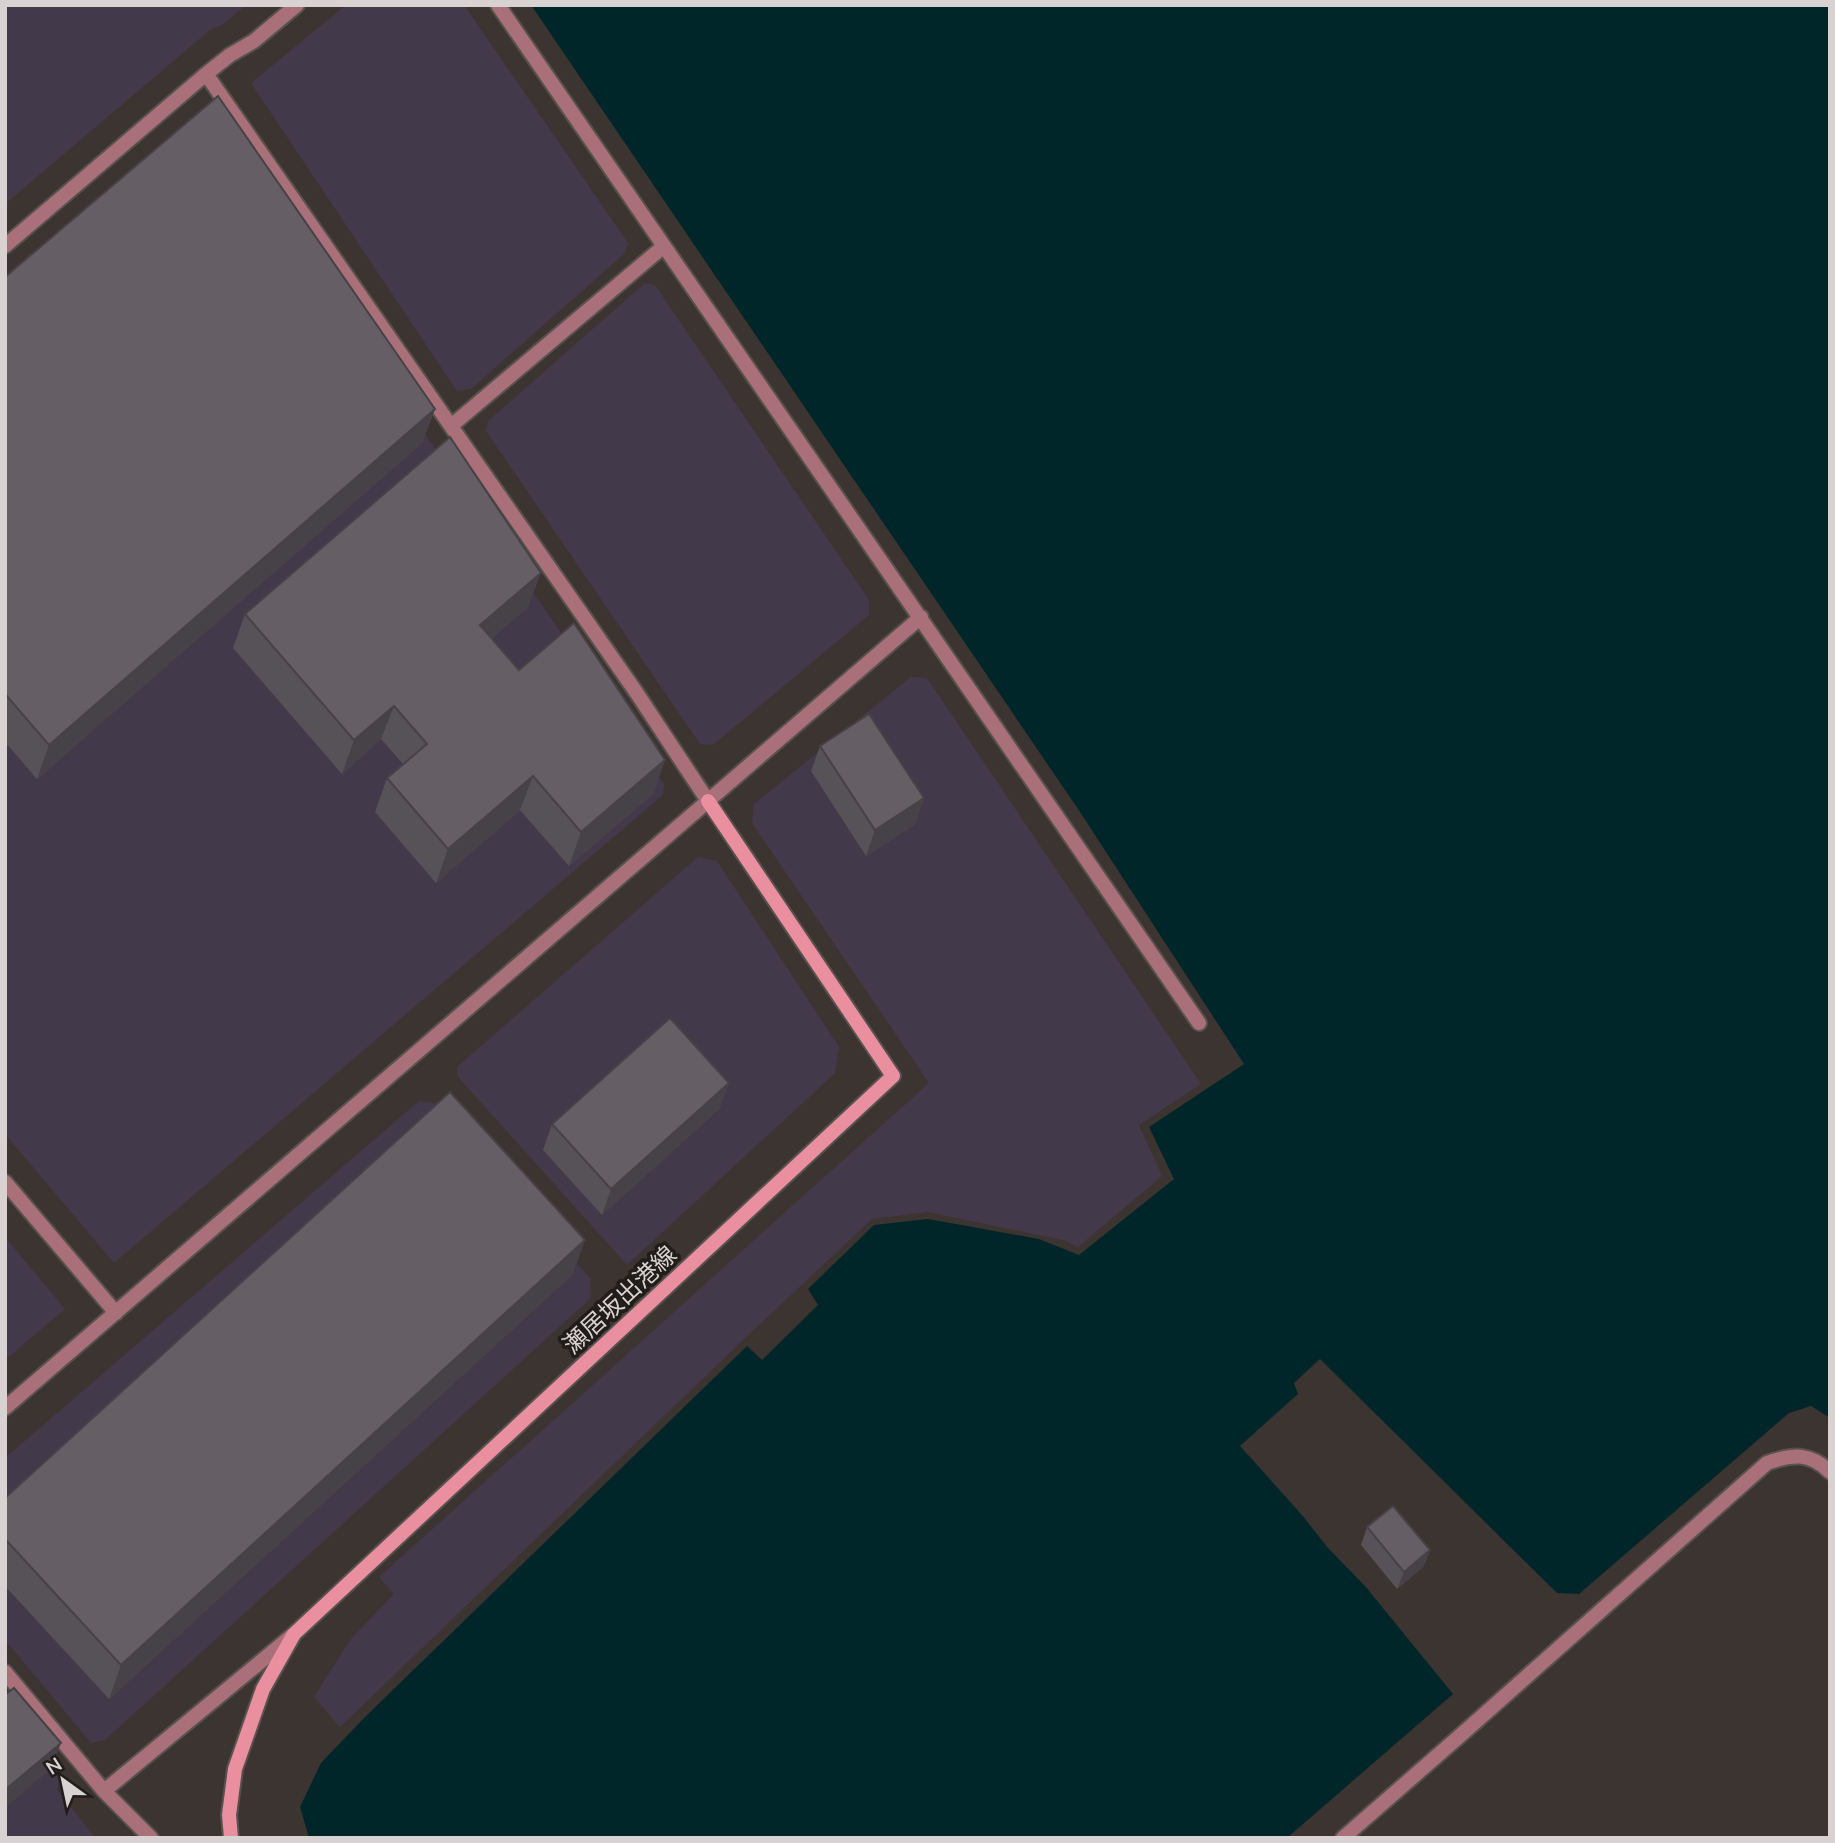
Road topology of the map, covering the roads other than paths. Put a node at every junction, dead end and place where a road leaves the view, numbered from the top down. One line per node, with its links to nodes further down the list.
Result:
1 (297, 5): 3 (street)
2 (498, 5): 5 (street)
3 (206, 74): 4 (street); 6 (street)
4 (5, 246)
5 (664, 246): 6 (street); 7 (street)
6 (451, 426): 8 (street)
7 (921, 617): 8 (street); 9 (street)
8 (708, 801): 11 (street); 14 (main road, 瀬居坂出港線)
9 (1199, 1023)
10 (5, 1182): 11 (street)
11 (116, 1313): 12 (street)
12 (5, 1408)
13 (1830, 1472): 19 (street)
14 (294, 1634): 16 (street); 18 (main road, 瀬居坂出港線)
15 (5, 1672): 16 (street)
16 (104, 1791): 17 (street)
17 (151, 1838)
18 (232, 1838)
19 (1343, 1838)

